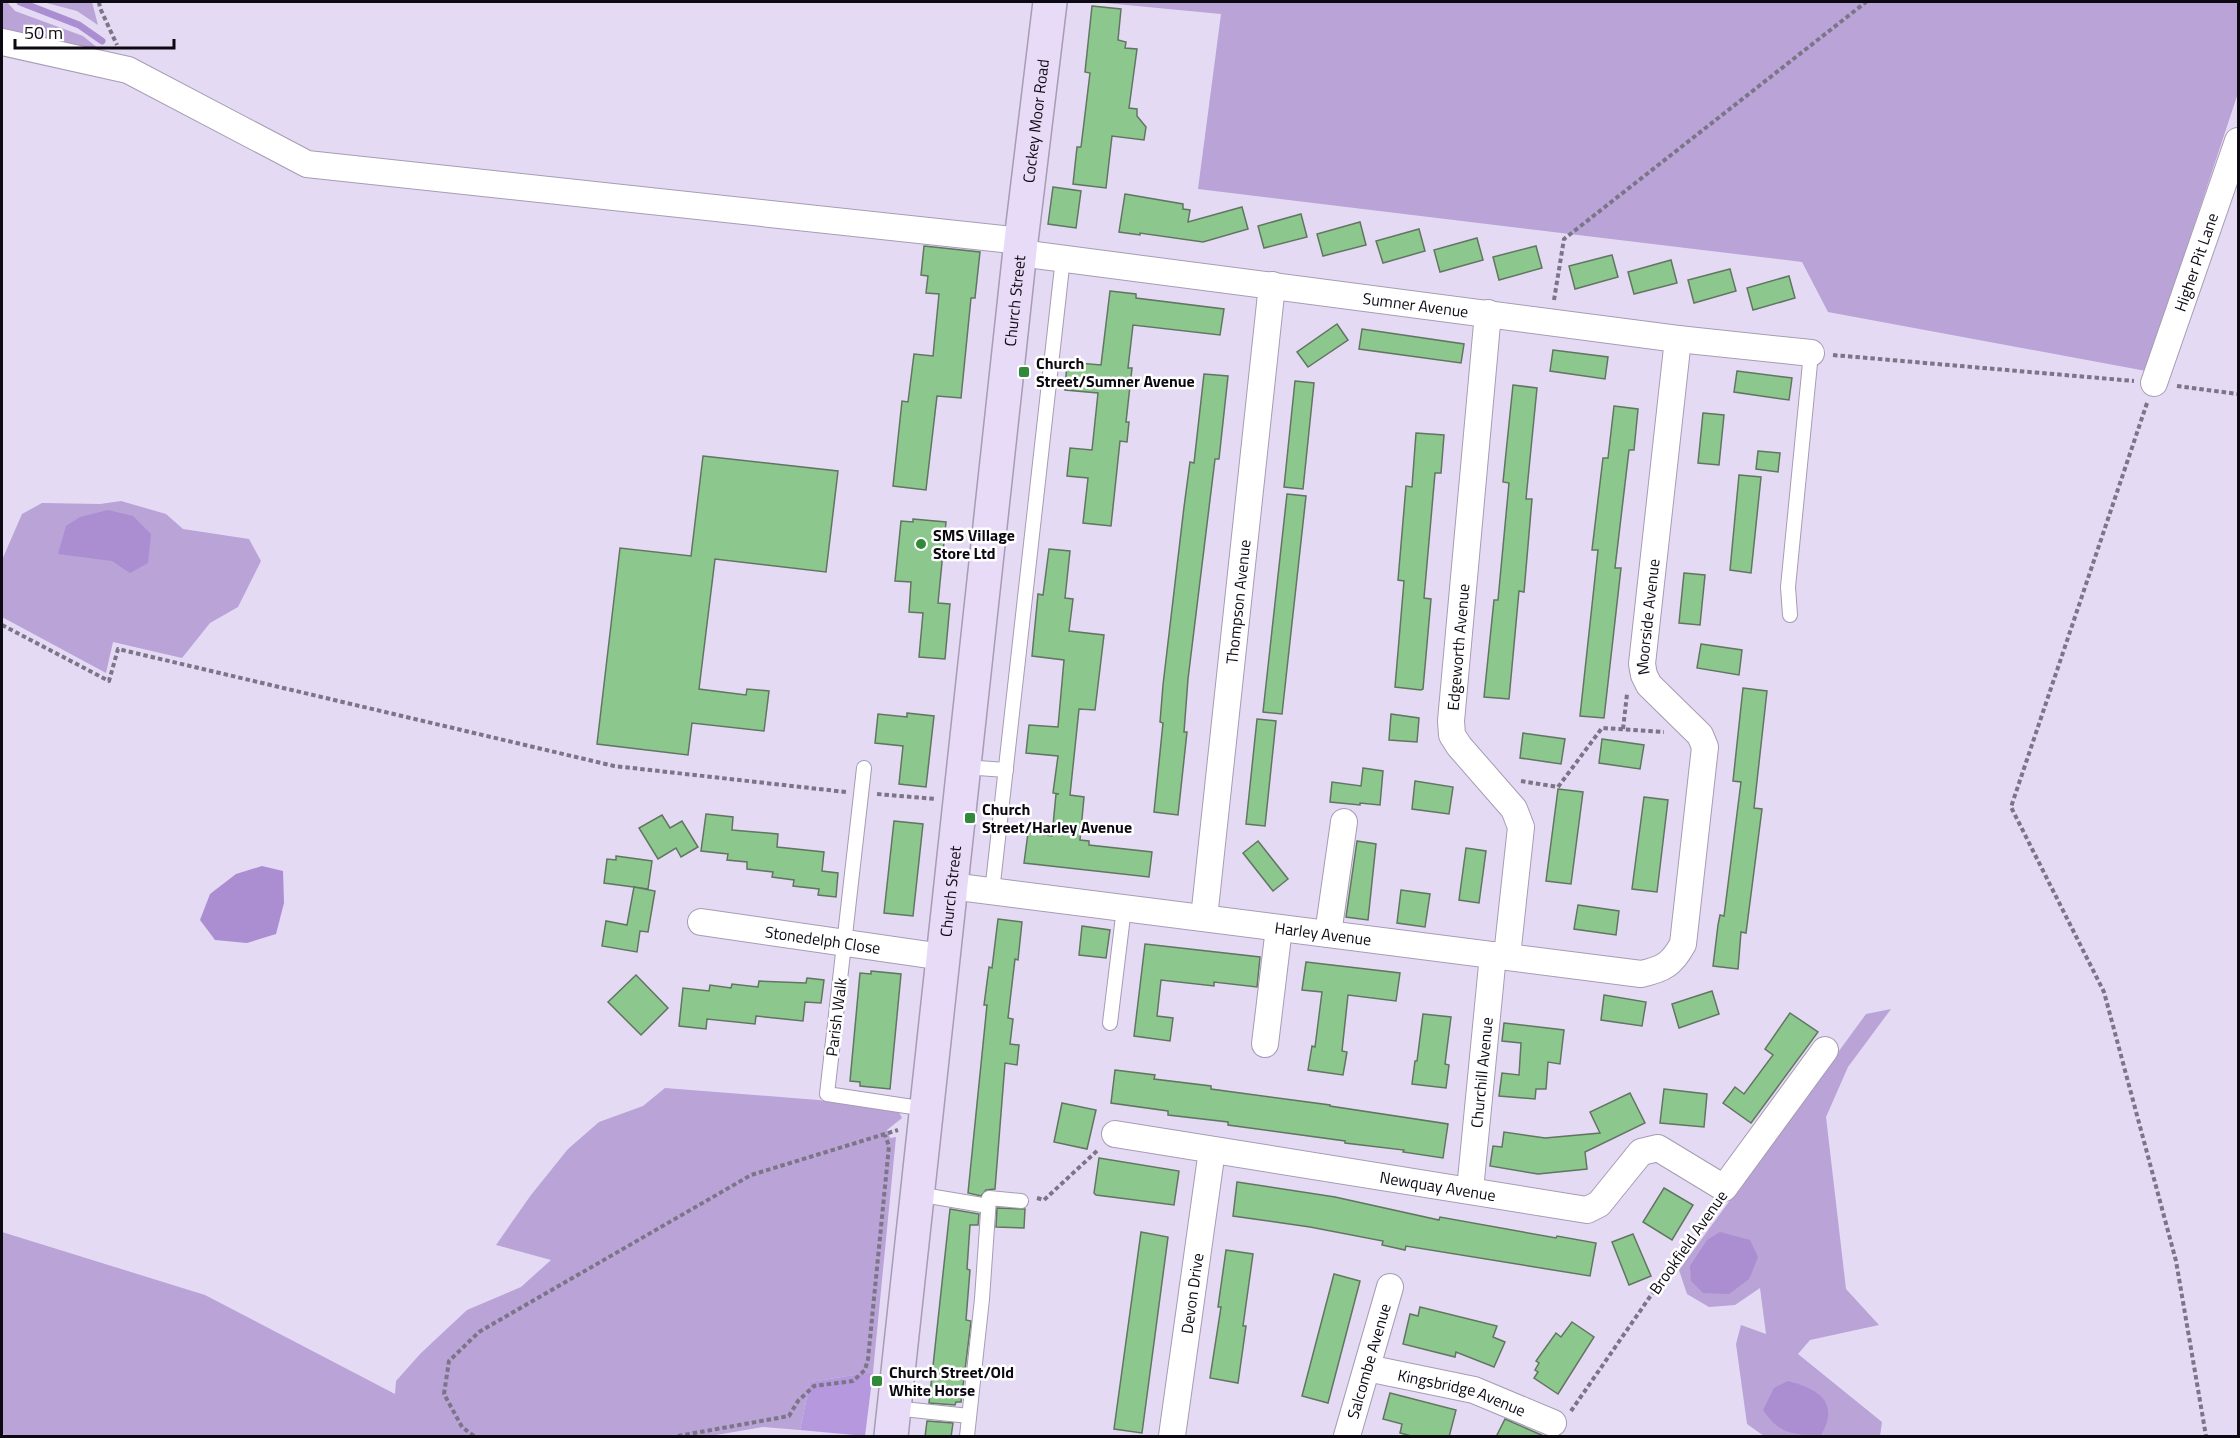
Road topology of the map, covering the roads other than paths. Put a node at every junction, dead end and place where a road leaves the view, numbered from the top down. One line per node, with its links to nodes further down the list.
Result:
1 (1050, 2): 4 (main road, Cockey Moor Road)
2 (2, 42): 4 (street, Sumner Avenue)
3 (2238, 141): 10 (street, Higher Pit Lane)
4 (1020, 247): 5 (street, Sumner Avenue); 12 (main road, Church Street)
5 (1063, 258): 6 (street, Sumner Avenue); 14 (lane)
6 (1272, 285): 7 (street, Sumner Avenue); 19 (street, Thompson Avenue)
7 (1488, 313): 8 (street, Sumner Avenue); 25 (street, Edgeworth Avenue)
8 (1678, 339): 9 (street, Sumner Avenue); 24 (street, Moorside Avenue)
9 (1811, 353): 11 (lane)
10 (2154, 383)
11 (1790, 615)
12 (964, 766): 14 (lane); 16 (main road, Church Street)
13 (864, 768): 23 (lane, Parish Walk)
14 (1006, 770): 17 (lane)
15 (1344, 822): 22 (street)
16 (951, 886): 17 (street, Harley Avenue); 26 (main road, Church Street)
17 (992, 892): 18 (street, Harley Avenue)
18 (1124, 908): 19 (street, Harley Avenue); 27 (lane)
19 (1204, 918): 21 (street, Harley Avenue)
20 (697, 921): 23 (street, Stonedelph Close)
21 (1279, 928): 22 (street, Harley Avenue); 28 (street)
22 (1328, 934): 25 (street, Harley Avenue)
23 (844, 943): 26 (street, Stonedelph Close); 30 (lane, Parish Walk)
24 (1683, 944): 25 (street, Harley Avenue)
25 (1500, 956): 34 (street, Churchill Avenue)
26 (943, 957): 30 (main road, Church Street)
27 (1110, 1023)
28 (1265, 1044)
29 (1825, 1050): 33 (street, Brookfield Avenue)
30 (926, 1109): 35 (main road, Church Street)
31 (1115, 1134): 32 (street, Newquay Avenue)
32 (1212, 1150): 34 (street, Newquay Avenue); 44 (street, Devon Drive)
33 (1725, 1188): 34 (street, Newquay Avenue)
34 (1470, 1190)
35 (917, 1194): 37 (lane); 42 (main road, Church Street)
36 (1021, 1201): 37 (lane)
37 (988, 1206): 40 (lane)
38 (1390, 1287): 39 (street, Salcombe Avenue)
39 (1367, 1368): 41 (street, Kingsbridge Avenue); 45 (street, Salcombe Avenue)
40 (969, 1416): 42 (lane); 43 (lane)
41 (1560, 1420)
42 (893, 1422)
43 (967, 1437)
44 (1172, 1437)
45 (1347, 1437)

